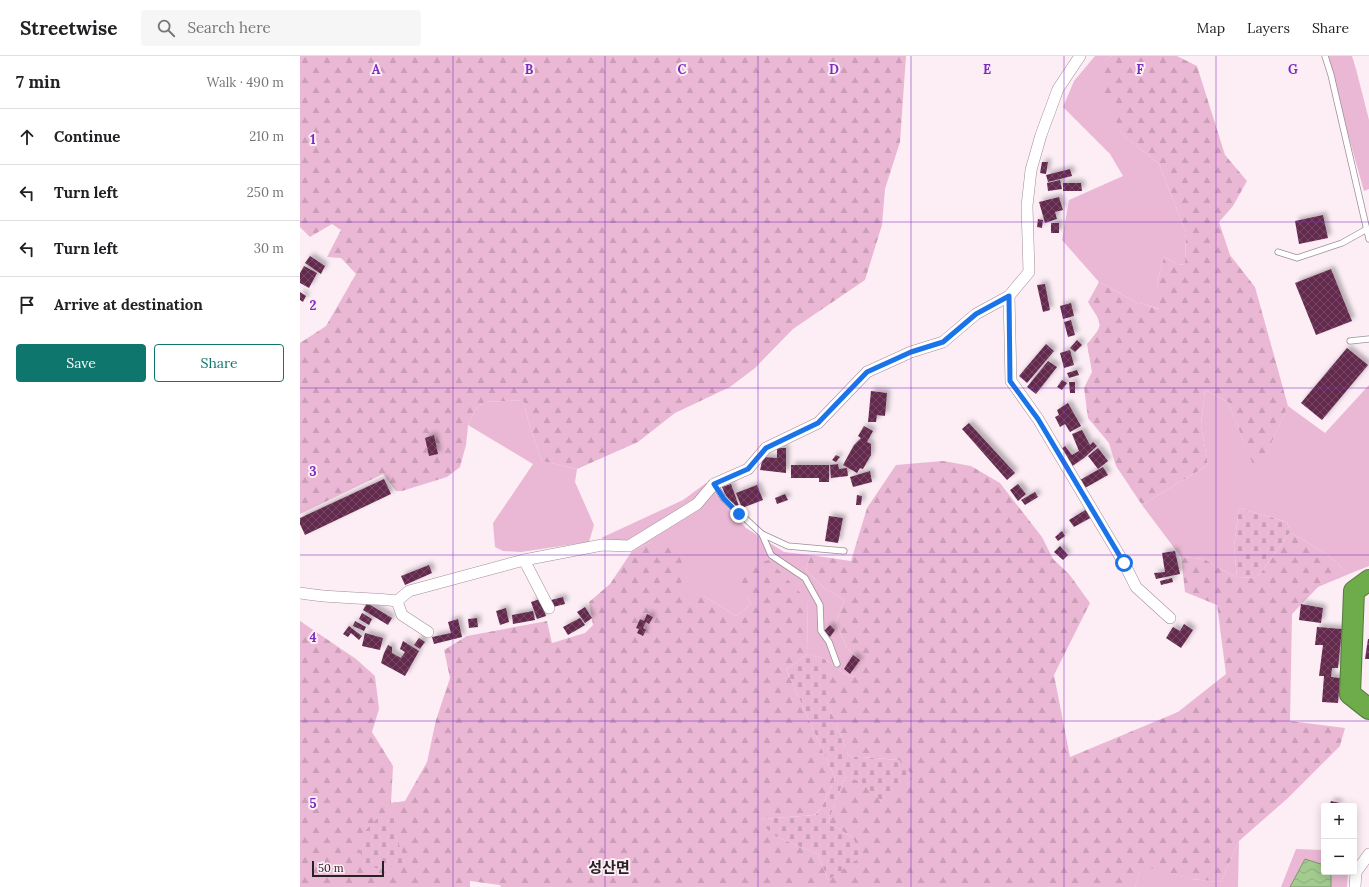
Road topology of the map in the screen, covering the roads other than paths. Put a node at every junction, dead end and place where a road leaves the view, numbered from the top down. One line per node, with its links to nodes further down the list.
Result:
1 (1080, 56): 6 (street)
2 (1325, 56): 3 (lane)
3 (1367, 229): 4 (lane); 5 (lane)
4 (1369, 239)
5 (1278, 252)
6 (1009, 296): 9 (street); 17 (street)
7 (1369, 339): 8 (lane)
8 (1350, 341)
9 (714, 484): 10 (lane); 12 (street)
10 (762, 534): 11 (lane); 19 (lane)
11 (844, 551)
12 (524, 560): 15 (street); 16 (street)
13 (1369, 580): 20 (highway)
14 (300, 593): 15 (street)
15 (397, 601): 18 (street)
16 (550, 608)
17 (1170, 618)
18 (428, 632)
19 (837, 664)
20 (1369, 709)
21 (1369, 854): 22 (street)
22 (1355, 887)

